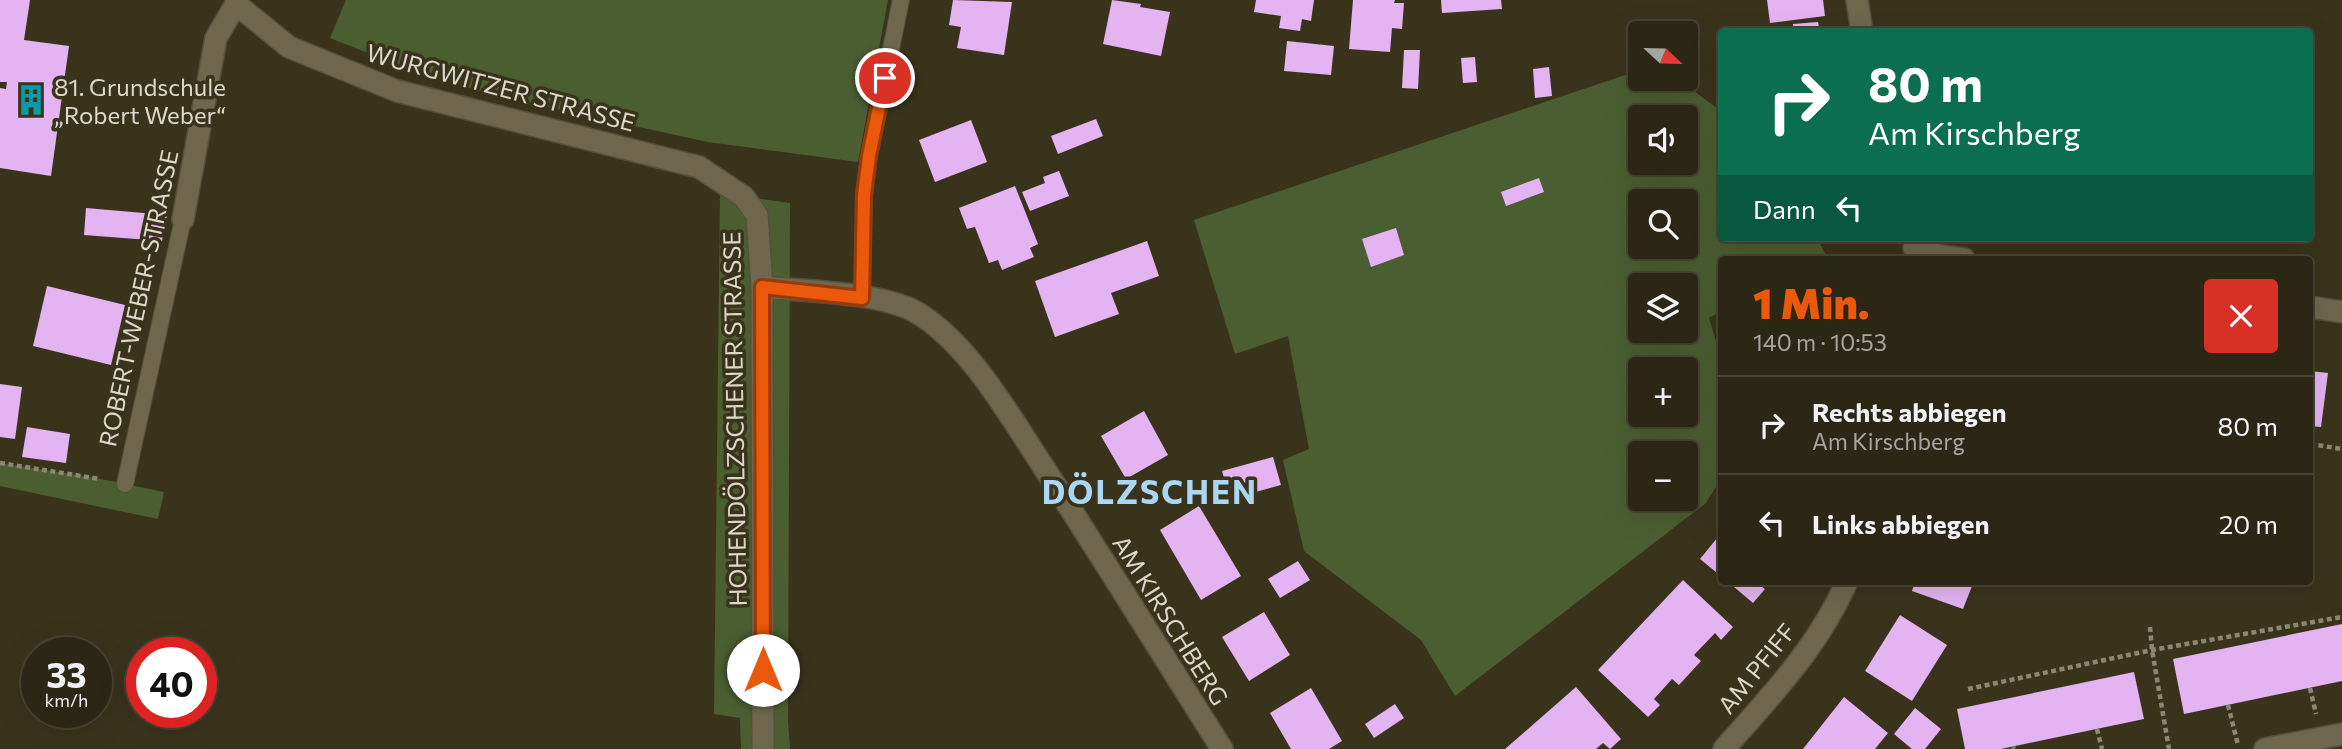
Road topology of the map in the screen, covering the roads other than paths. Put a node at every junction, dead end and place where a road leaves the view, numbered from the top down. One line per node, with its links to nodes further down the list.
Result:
1 (901, 0): 10 (lane)
2 (1857, 0): 4 (street)
3 (236, 2): 5 (street, WURGWITZER STRASSE); 6 (street, ROBERT-WEBER-STRASSE)
4 (1861, 28)
5 (757, 215): 9 (street, HOHENDÖLZSCHENER STRASSE)
6 (183, 219): 13 (lane, ROBERT-WEBER-STRASSE)
7 (1911, 248): 8 (street)
8 (1942, 256)
9 (762, 287): 10 (street, AM KIRSCHBERG); 16 (street, HOHENDÖLZSCHENER STRASSE)
10 (862, 298): 17 (street, AM KIRSCHBERG)
11 (2313, 307): 12 (street)
12 (2342, 312)
13 (125, 484)
14 (1845, 585): 18 (street, AM PFIFF)
15 (2342, 734): 19 (street)
16 (763, 749)
17 (1222, 749)
18 (1724, 749)
19 (2264, 749)

